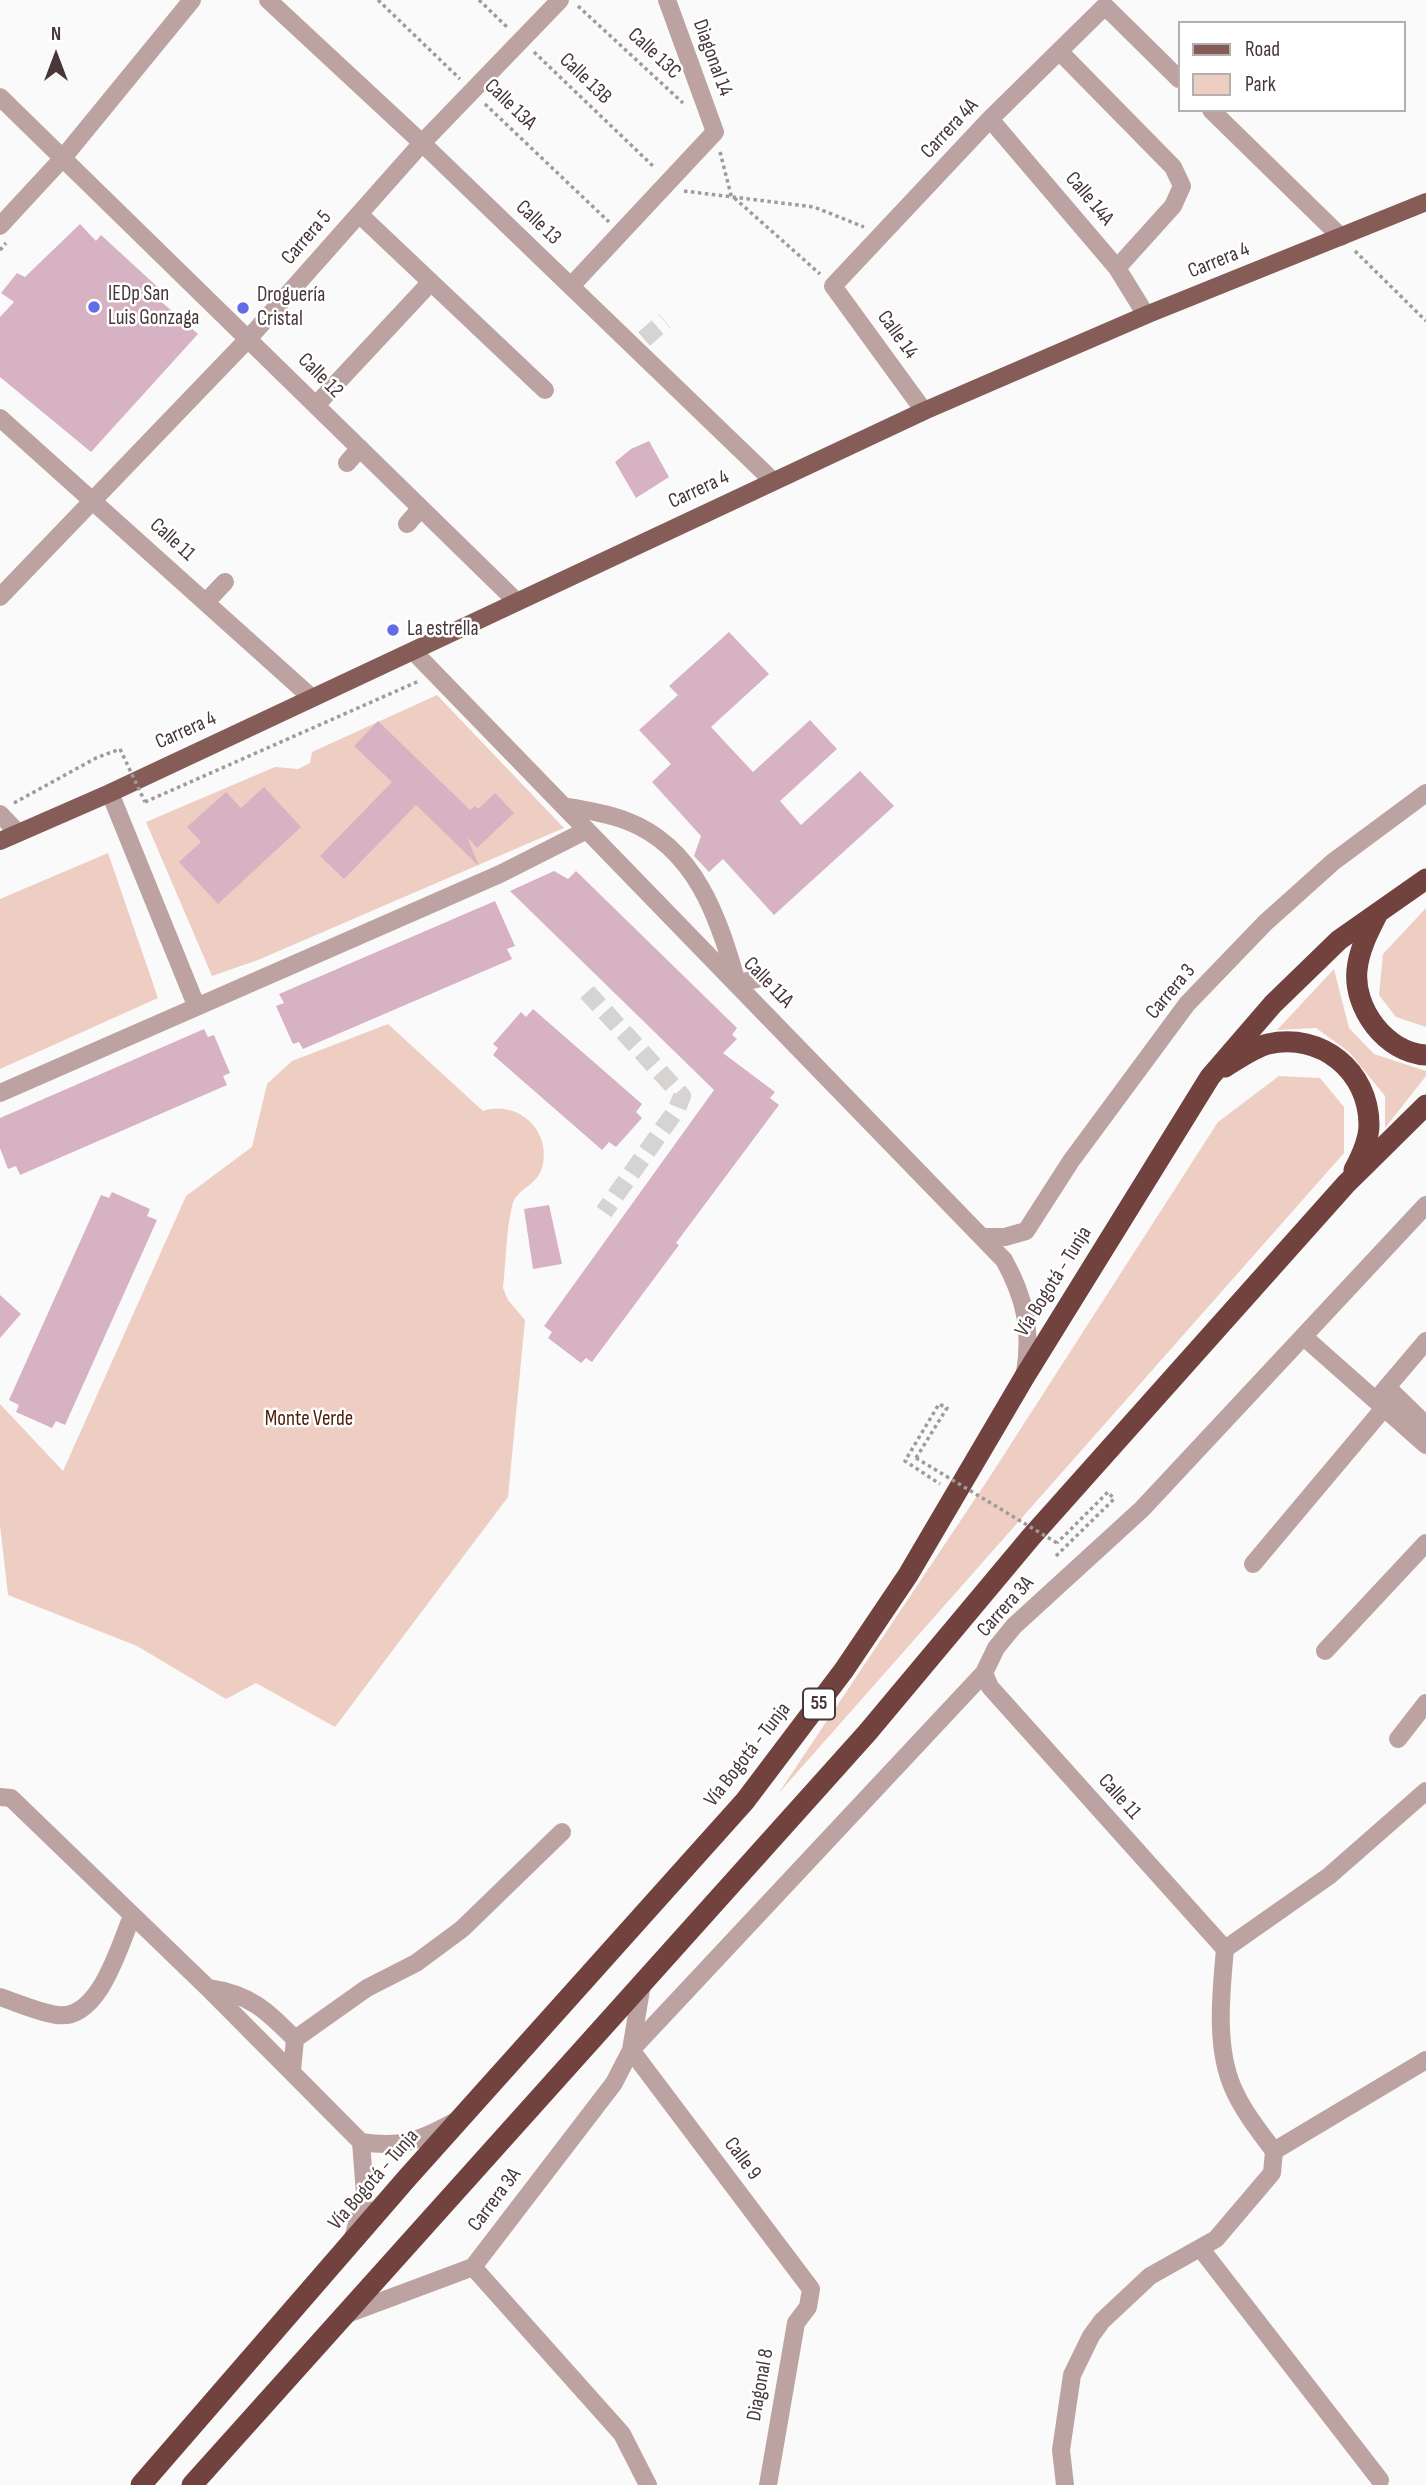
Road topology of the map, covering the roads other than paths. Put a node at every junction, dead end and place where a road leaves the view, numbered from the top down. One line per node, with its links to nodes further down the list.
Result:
1 (192, 0): 11 (street)
2 (268, 0): 10 (street, Calle 13)
3 (560, 0): 10 (street, Carrera 5)
4 (667, 0): 18 (street, Diagonal 14)
5 (1059, 51): 6 (street, Carrera 4A); 9 (street, Carrera 4A); 16 (street)
6 (1178, 78)
7 (0, 97): 11 (street, Calle 12)
8 (1213, 112): 15 (street)
9 (990, 119): 16 (street, Calle 14A); 19 (street, Carrera 4A)
10 (422, 143): 13 (street, Carrera 5); 18 (street, Calle 13)
11 (62, 159): 14 (street); 21 (street, Calle 12)
12 (1426, 202): 15 (main road, Carrera 4)
13 (359, 214): 17 (street); 21 (street, Carrera 5)
14 (0, 226)
15 (1341, 237): 20 (main road, Carrera 4)
16 (1117, 268): 20 (street, Calle 14A)
17 (431, 282): 22 (street); 23 (street)
18 (571, 286): 28 (street, Calle 13)
19 (833, 286): 24 (street, Calle 14)
20 (1146, 315): 24 (main road, Carrera 4)
21 (249, 338): 23 (street, Calle 12); 29 (street, Carrera 5)
22 (545, 390)
23 (317, 404): 26 (street, Calle 12)
24 (924, 411): 28 (main road, Carrera 4)
25 (0, 418): 29 (street, Calle 11)
26 (360, 448): 27 (street); 30 (street, Calle 12)
27 (347, 463)
28 (773, 481): 34 (main road, Carrera 4)
29 (93, 499): 33 (street, Carrera 5); 35 (street, Calle 11)
30 (421, 508): 31 (street); 34 (street, Calle 12)
31 (407, 524)
32 (225, 582): 35 (street)
33 (0, 597)
34 (516, 601): 36 (main road, Carrera 4)
35 (206, 602): 37 (street, Calle 11)
36 (413, 650): 37 (main road, Carrera 4); 40 (street, Calle 11A)
37 (312, 698): 38 (main road, Carrera 4)
38 (110, 793): 43 (main road, Carrera 4); 49 (street)
39 (1426, 793): 56 (street, Carrera 3)
40 (564, 806): 42 (street, Calle 11A); 48 (street)
41 (6, 809): 43 (street)
42 (587, 830): 48 (street, Calle 11A); 49 (street)
43 (18, 833): 44 (main road, Carrera 4)
44 (0, 841)
45 (1426, 878): 46 (highway, Vía Bogotá - Tunja / 55)
46 (1379, 911): 50 (highway); 51 (highway, Vía Bogotá - Tunja / 55)
47 (762, 978): 48 (street)
48 (737, 983): 56 (street, Calle 11A)
49 (196, 1005): 52 (street)
50 (1426, 1055)
51 (1210, 1077): 54 (highway); 59 (highway, Vía Bogotá - Tunja / 55)
52 (0, 1093)
53 (1426, 1105): 54 (highway)
54 (1346, 1184): 74 (highway)
55 (1426, 1205): 57 (street, Carrera 3A)
56 (983, 1237): 59 (street, Calle 11A)
57 (1304, 1337): 60 (street); 66 (street, Carrera 3A)
58 (1426, 1341): 60 (street)
59 (1025, 1376): 81 (highway, Vía Bogotá - Tunja / 55)
60 (1382, 1398): 61 (street); 62 (street); 64 (street)
61 (1426, 1425)
62 (1426, 1445)
63 (1426, 1543): 65 (street)
64 (1253, 1564)
65 (1325, 1651)
66 (984, 1673): 73 (street, Calle 11); 78 (street, Carrera 3A)
67 (1426, 1703): 68 (street)
68 (1398, 1739)
69 (1426, 1791): 73 (street)
70 (0, 1797): 72 (street)
71 (562, 1832): 77 (street)
72 (132, 1916): 75 (street); 76 (street)
73 (1224, 1949): 83 (street)
74 (642, 1984): 78 (street, Carrera 3A); 88 (highway)
75 (208, 1988): 77 (street); 80 (street)
76 (0, 1997)
77 (295, 2039): 80 (street)
78 (631, 2050): 86 (street, Carrera 3A); 87 (street, Calle 9)
79 (1426, 2060): 83 (street)
80 (292, 2071): 82 (street)
81 (461, 2118): 82 (street); 84 (highway, Vía Bogotá - Tunja / 55)
82 (362, 2142): 84 (street)
83 (1274, 2151): 85 (street)
84 (352, 2242): 90 (highway, Vía Bogotá - Tunja / 55)
85 (1201, 2249): 89 (street); 94 (street)
86 (473, 2267): 88 (street); 92 (street)
87 (812, 2298): 93 (street, Diagonal 8)
88 (347, 2314): 91 (highway)
89 (1380, 2480)
90 (141, 2485)
91 (192, 2485)
92 (648, 2485)
93 (768, 2485)
94 (1065, 2485)

